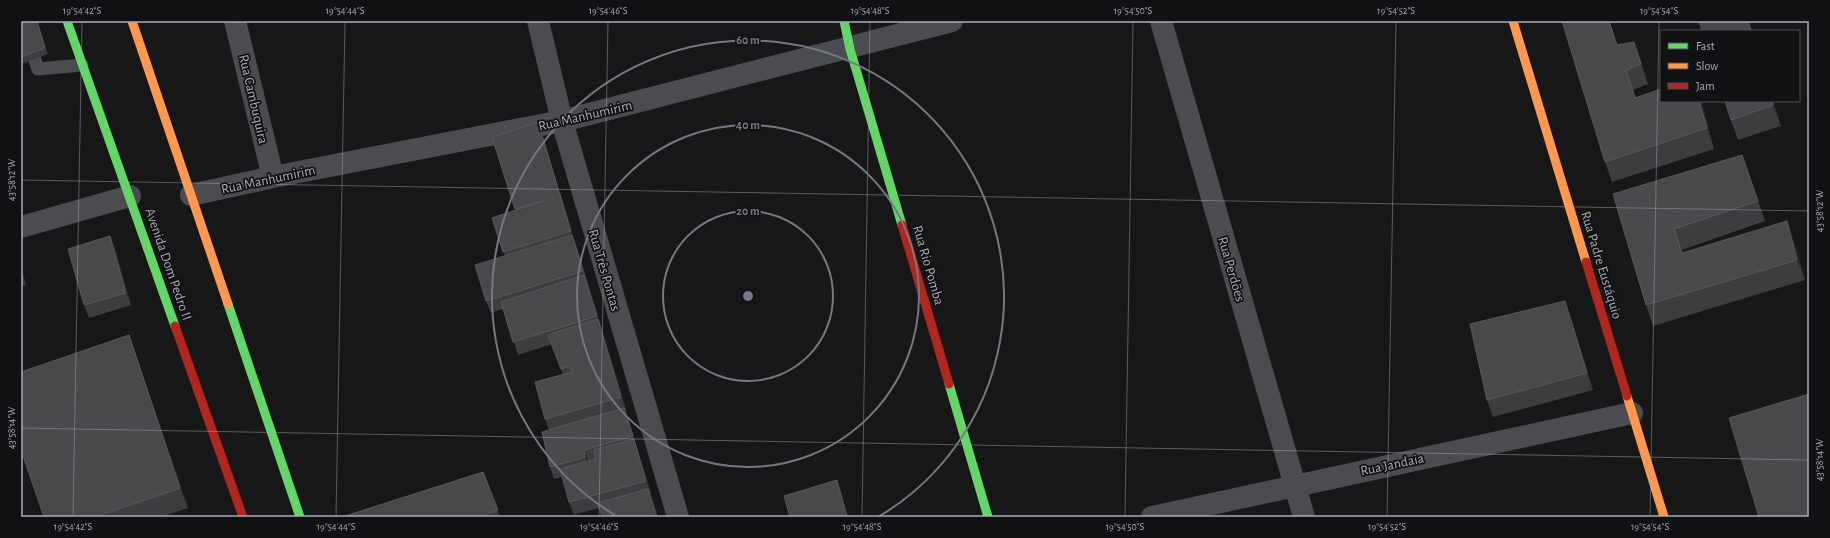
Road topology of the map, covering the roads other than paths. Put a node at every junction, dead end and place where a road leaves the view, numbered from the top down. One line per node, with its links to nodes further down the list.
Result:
1 (22, 21): 11 (lane)
2 (67, 21): 11 (main road, Avenida Dom Pedro II)
3 (132, 21): 14 (main road)
4 (235, 21): 13 (street, Rua Cambuquira)
5 (538, 21): 12 (street, Rua Três Pontas)
6 (844, 21): 10 (main road, Rua Rio Pomba)
7 (952, 21): 10 (street, Rua Manhumirim)
8 (1161, 21): 18 (street, Rua Perdões)
9 (1513, 21): 17 (main road, Rua Padre Eustáquio)
10 (850, 49): 12 (street, Rua Manhumirim); 22 (main road, Rua Rio Pomba)
11 (82, 65): 15 (main road, Avenida Dom Pedro II)
12 (562, 121): 13 (street, Rua Manhumirim); 21 (street, Rua Três Pontas)
13 (272, 177): 14 (street, Rua Manhumirim)
14 (191, 195): 20 (main road)
15 (130, 196): 16 (street); 19 (main road, Avenida Dom Pedro II)
16 (21, 227)
17 (1632, 413): 18 (street, Rua Jandaia); 25 (main road, Rua Padre Eustáquio)
18 (1294, 485): 23 (street, Rua Jandaia); 24 (street, Rua Perdões)
19 (243, 517)
20 (300, 517)
21 (678, 517)
22 (988, 517)
23 (1152, 517)
24 (1304, 517)
25 (1664, 517)

